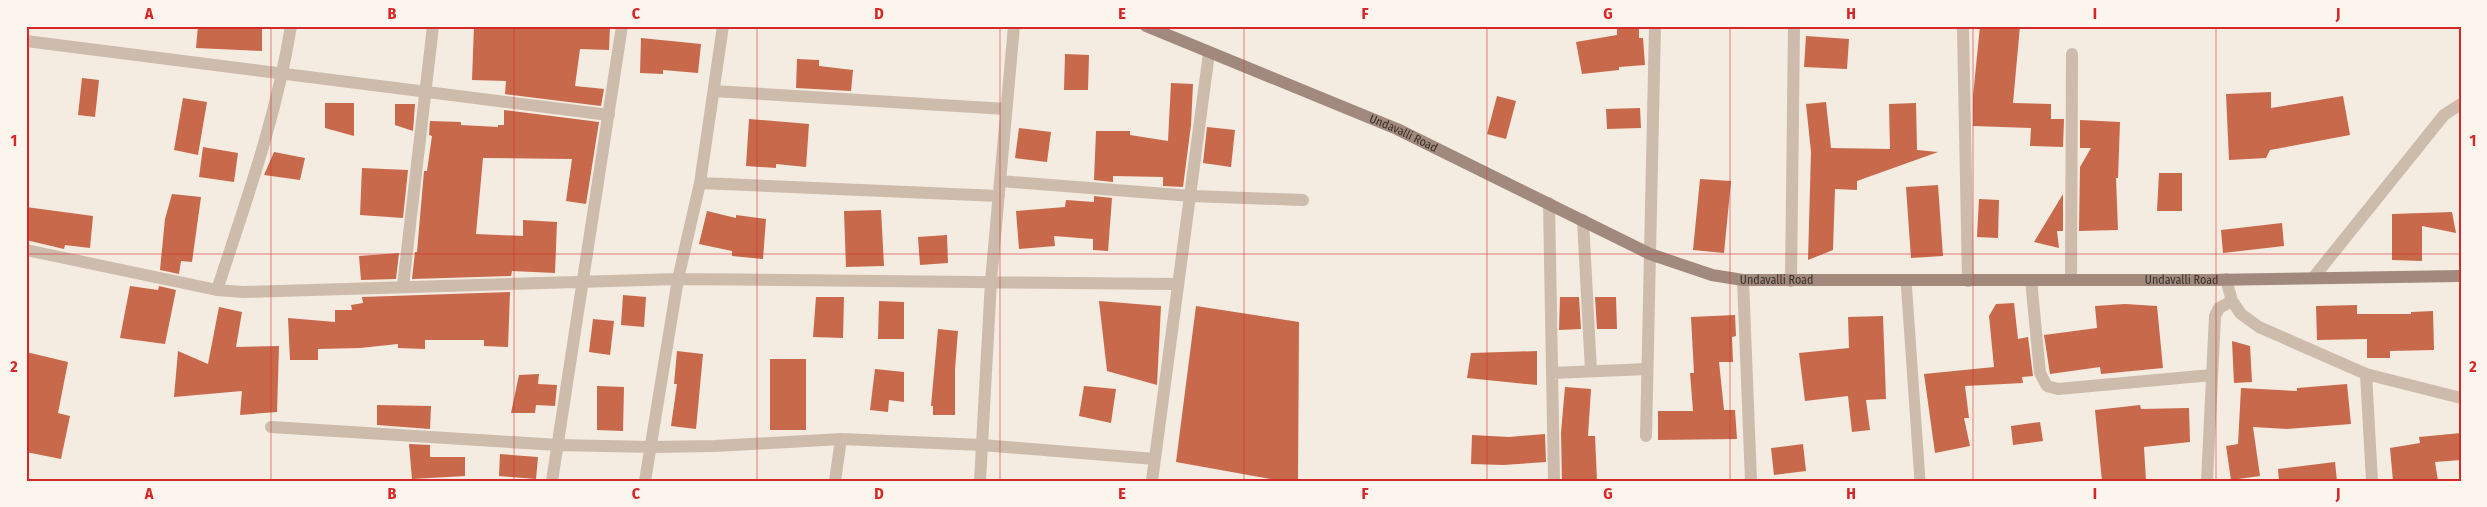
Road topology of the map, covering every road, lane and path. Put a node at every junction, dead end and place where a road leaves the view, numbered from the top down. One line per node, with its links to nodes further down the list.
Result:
1 (291, 26): 13 (street)
2 (433, 26): 15 (street)
3 (622, 26): 18 (street)
4 (723, 26): 14 (street)
5 (1014, 26): 17 (street)
6 (1146, 26): 11 (main road, Undavalli Road)
7 (1655, 26): 27 (street)
8 (1794, 26): 38 (street)
9 (1963, 29): 39 (street)
10 (26, 41): 13 (street)
11 (1209, 53): 22 (street); 24 (main road, Undavalli Road)
12 (2072, 54): 36 (street)
13 (283, 73): 15 (street); 42 (street)
14 (714, 91): 17 (street); 20 (street)
15 (425, 92): 18 (street); 41 (street)
16 (2461, 104): 29 (street)
17 (1006, 110): 19 (street)
18 (609, 115): 32 (street)
19 (1000, 181): 21 (street); 22 (street)
20 (700, 183): 21 (street); 30 (street)
21 (998, 196): 37 (street)
22 (1192, 196): 23 (street); 40 (street)
23 (1303, 200)
24 (1549, 203): 25 (main road, Undavalli Road); 46 (street)
25 (1583, 220): 27 (main road, Undavalli Road); 45 (street)
26 (26, 250): 42 (street)
27 (1650, 254): 33 (main road, Undavalli Road); 44 (street)
28 (2461, 276): 29 (main road, Undavalli Road)
29 (2313, 278): 31 (main road, Undavalli Road)
30 (678, 279): 32 (street); 37 (street); 55 (street)
31 (2226, 279): 36 (main road, Undavalli Road); 43 (street)
32 (584, 280): 41 (street); 53 (street)
33 (1743, 280): 38 (main road, Undavalli Road); 63 (street)
34 (1906, 280): 38 (main road, Undavalli Road); 39 (main road, Undavalli Road); 64 (lane)
35 (2031, 280): 36 (main road, Undavalli Road); 39 (main road, Undavalli Road); 48 (street)
36 (2071, 280)
37 (991, 281): 40 (street); 54 (street)
38 (1791, 281)
39 (1968, 281)
40 (1178, 284): 56 (street)
41 (403, 286): 42 (street)
42 (217, 290)
43 (2232, 301): 47 (street); 48 (street)
44 (1647, 369): 45 (street); 51 (street)
45 (1591, 372): 46 (street)
46 (1552, 373): 62 (street)
47 (2366, 374): 49 (street); 66 (street)
48 (2212, 375): 65 (street)
49 (2461, 398)
50 (270, 427): 53 (street)
51 (1646, 436)
52 (841, 439): 54 (street); 55 (street); 59 (street)
53 (558, 445): 55 (street); 57 (street)
54 (982, 445): 56 (street); 60 (street)
55 (652, 447): 58 (street)
56 (1155, 459): 61 (street)
57 (552, 481)
58 (644, 481)
59 (835, 481)
60 (980, 481)
61 (1152, 481)
62 (1554, 481)
63 (1751, 481)
64 (1920, 481)
65 (2207, 481)
66 (2372, 481)

